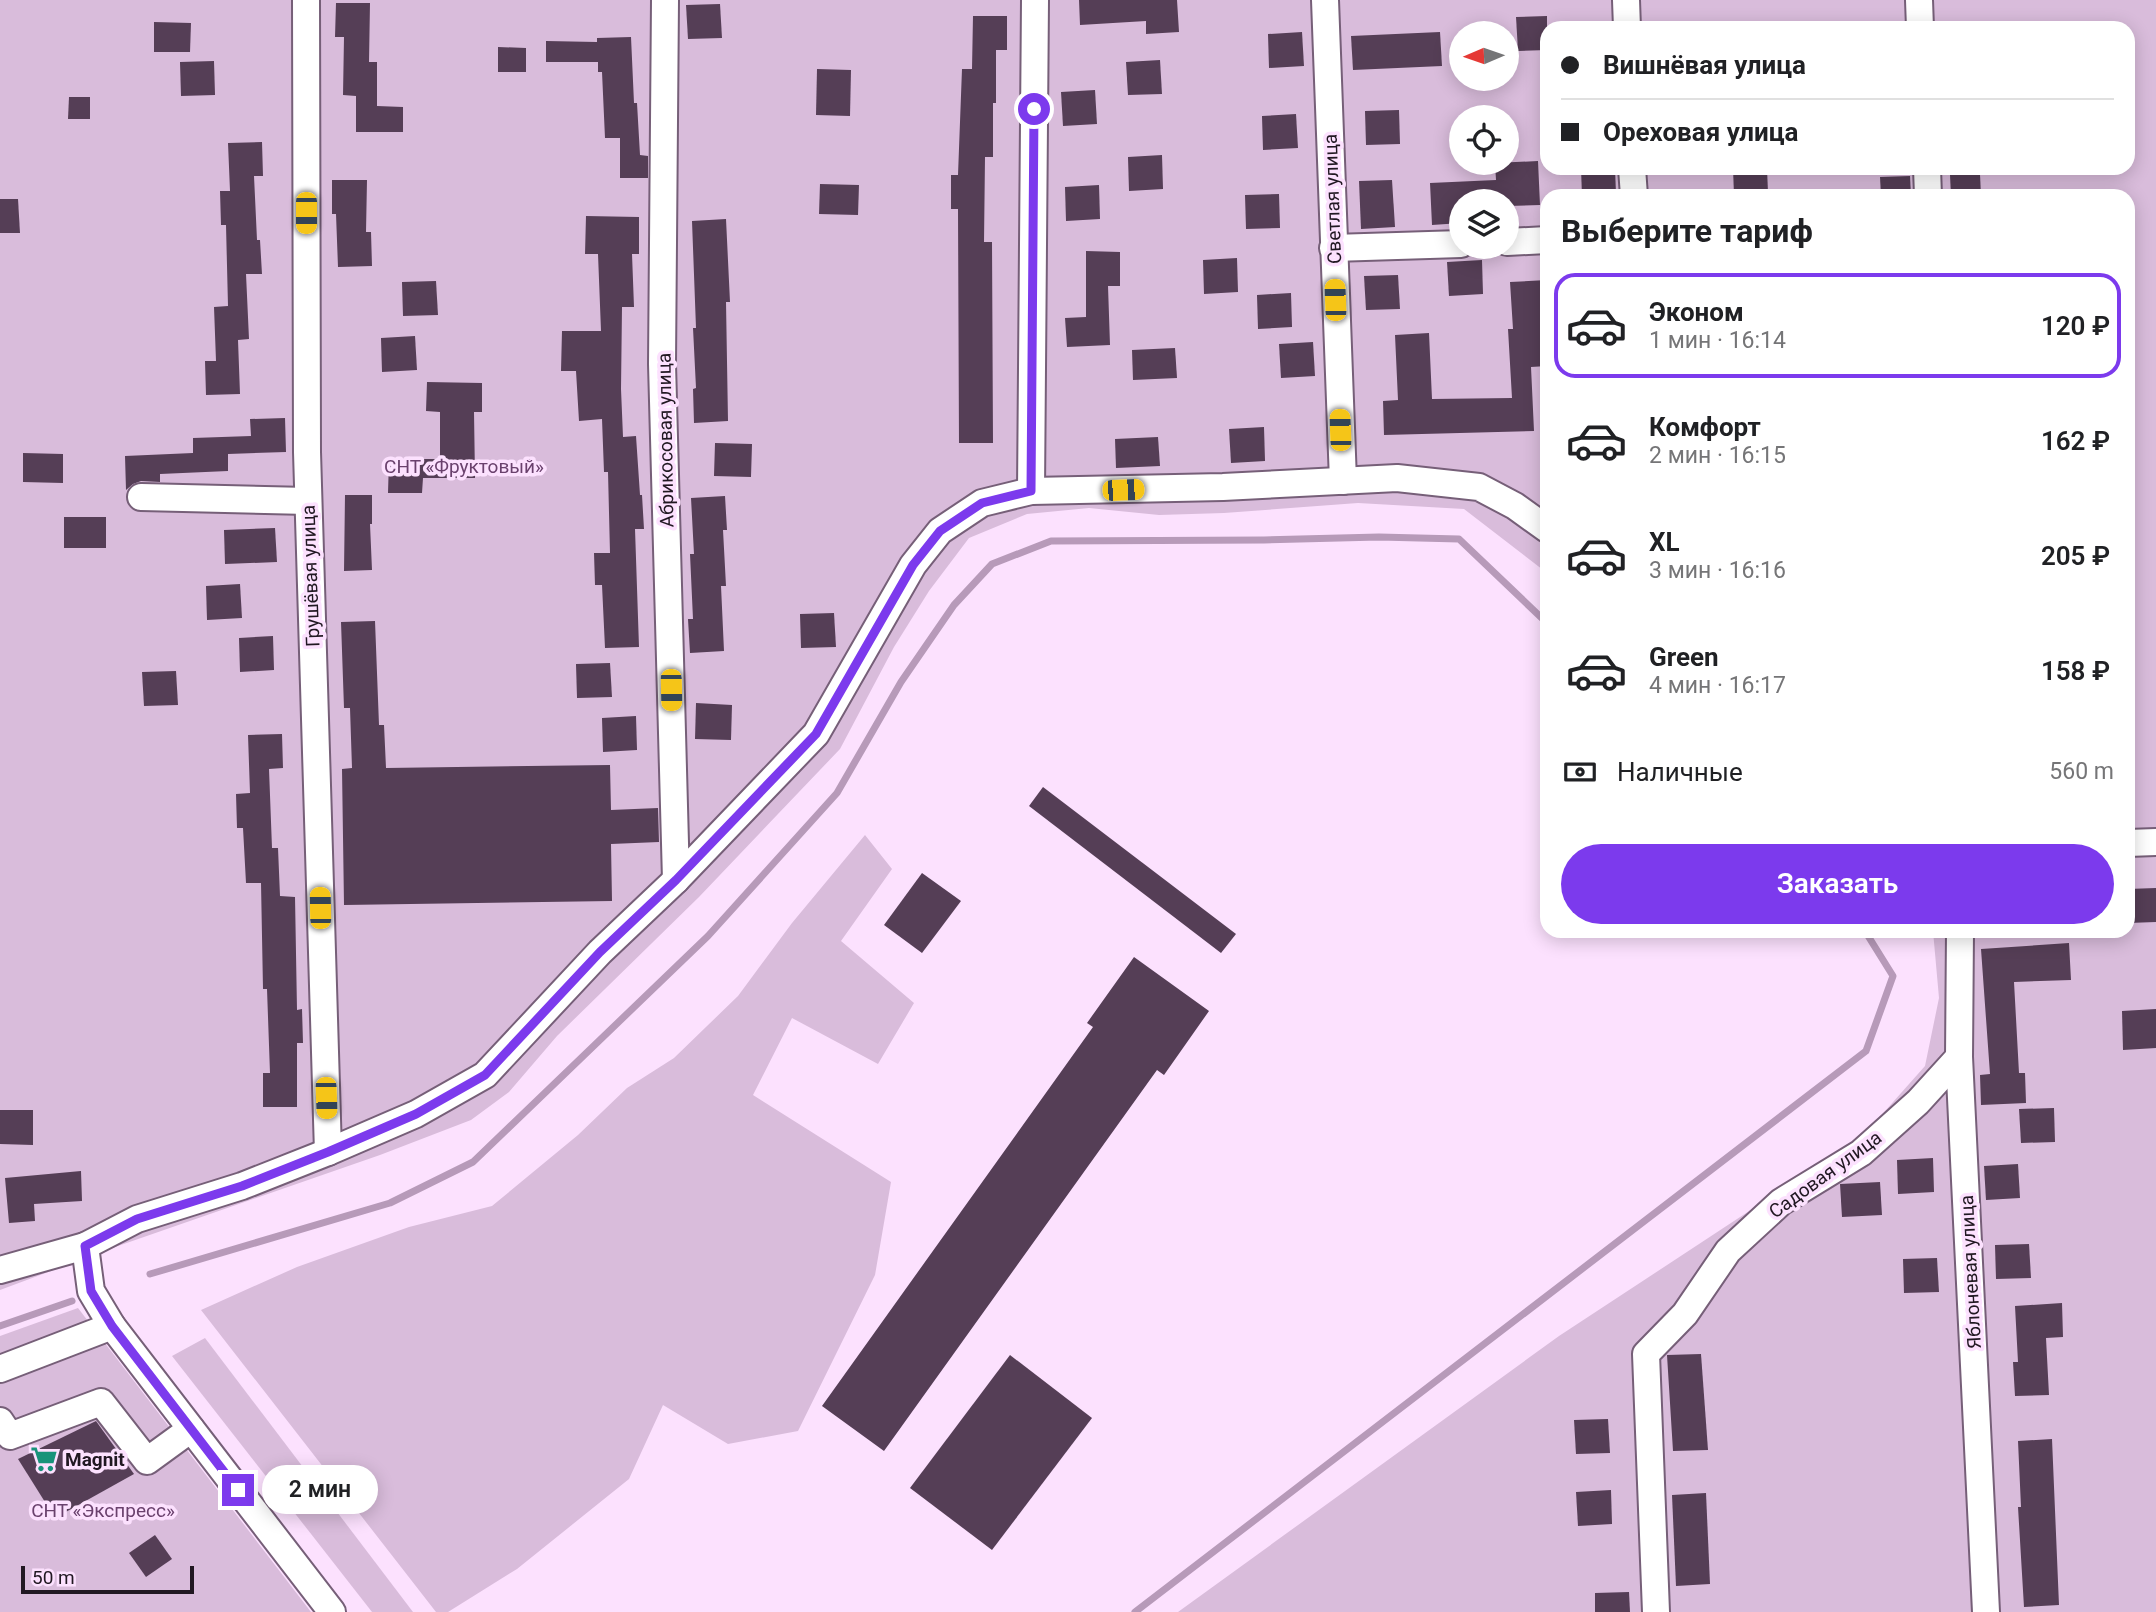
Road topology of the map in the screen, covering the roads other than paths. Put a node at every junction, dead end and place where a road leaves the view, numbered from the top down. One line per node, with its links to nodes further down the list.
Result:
1 (306, 0): 16 (street, Грушёвая улица)
2 (665, 0): 20 (street, Абрикосовая улица)
3 (1035, 0): 14 (street)
4 (1325, 0): 12 (street, Светлая улица)
5 (1626, 0): 7 (street)
6 (1919, 0): 8 (street)
7 (1627, 21)
8 (1920, 21)
9 (1540, 240): 10 (street)
10 (1519, 241)
11 (1449, 244): 12 (street)
12 (1333, 248): 13 (street, Светлая улица)
13 (1343, 481): 14 (street); 17 (street)
14 (1031, 491): 20 (street)
15 (141, 497): 16 (street)
16 (308, 501): 23 (street, Грушёвая улица)
17 (1540, 524)
18 (2156, 842): 19 (street)
19 (2135, 843)
20 (676, 880): 23 (street)
21 (1960, 938): 22 (street, Яблоневая улица)
22 (1959, 1057): 31 (street, Садовая улица); 32 (street, Яблоневая улица)
23 (328, 1152): 24 (street)
24 (85, 1246): 25 (street); 26 (street)
25 (0, 1270)
26 (112, 1326): 27 (street); 29 (street)
27 (0, 1368)
28 (0, 1421): 29 (street)
29 (191, 1429): 30 (street)
30 (332, 1612)
31 (1656, 1612)
32 (1986, 1612)

